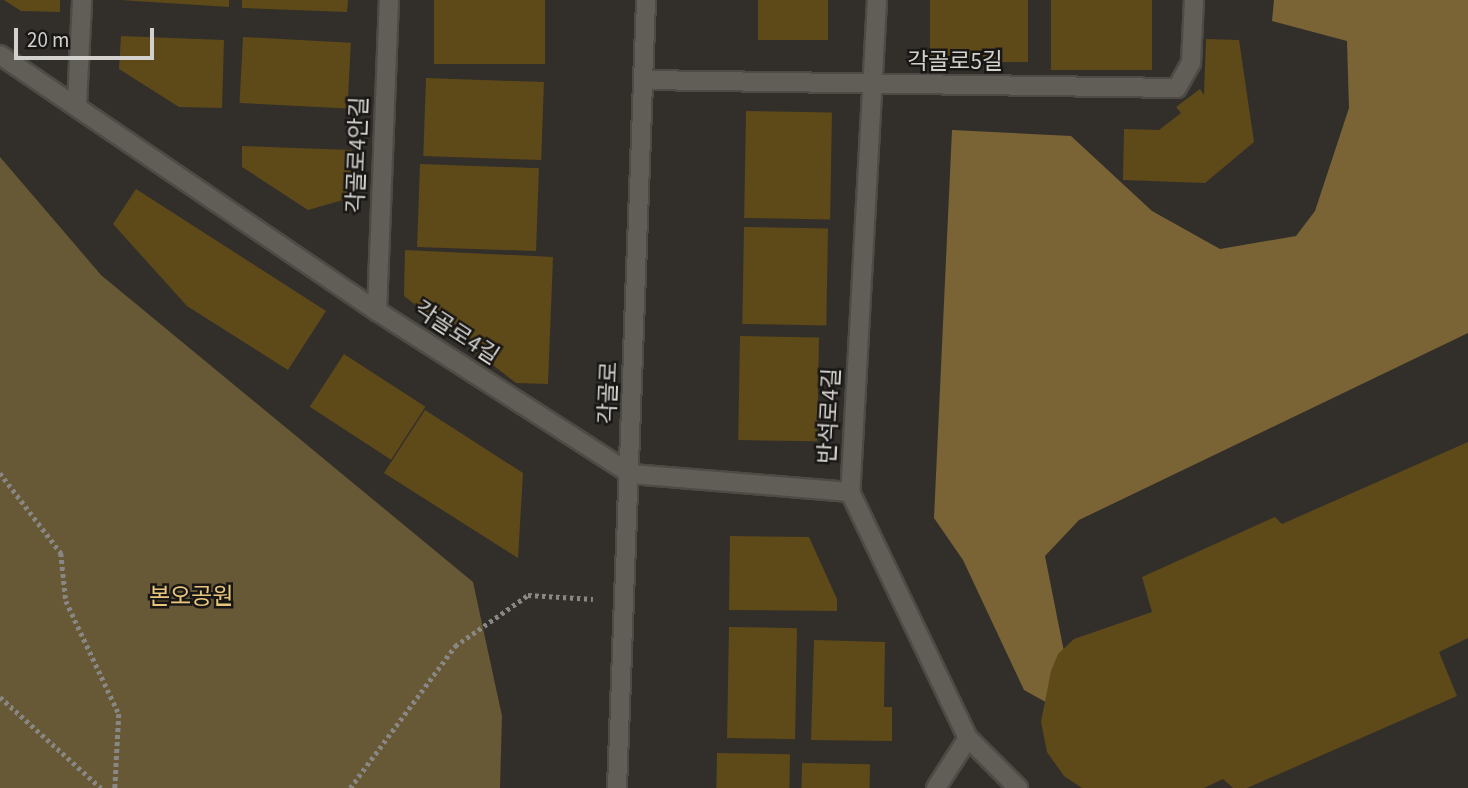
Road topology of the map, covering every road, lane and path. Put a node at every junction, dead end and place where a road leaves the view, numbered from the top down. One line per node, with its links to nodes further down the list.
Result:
1 (82, 0): 9 (street)
2 (389, 0): 10 (street, 각골로4안길)
3 (646, 0): 7 (street, 각골로)
4 (877, 0): 8 (street, 반석로4길)
5 (1194, 0): 8 (street, 각골로5길)
6 (0, 55): 9 (street, 각골로4길)
7 (643, 80): 8 (street, 각골로5길); 12 (street, 각골로)
8 (873, 86): 13 (street, 반석로4길)
9 (77, 104): 10 (street, 각골로4길)
10 (377, 311): 12 (street, 각골로4길)
11 (0, 472): 18 (path)
12 (631, 474): 13 (street, 각골로4길); 14 (street, 각골로)
13 (850, 492): 16 (street, 반석로4길)
14 (625, 601): 19 (path); 20 (street, 각골로)
15 (0, 697): 17 (path)
16 (968, 738): 21 (street); 22 (street, 반석로4길)
17 (101, 788)
18 (115, 788)
19 (350, 788)
20 (617, 788)
21 (936, 788)
22 (1018, 788)

